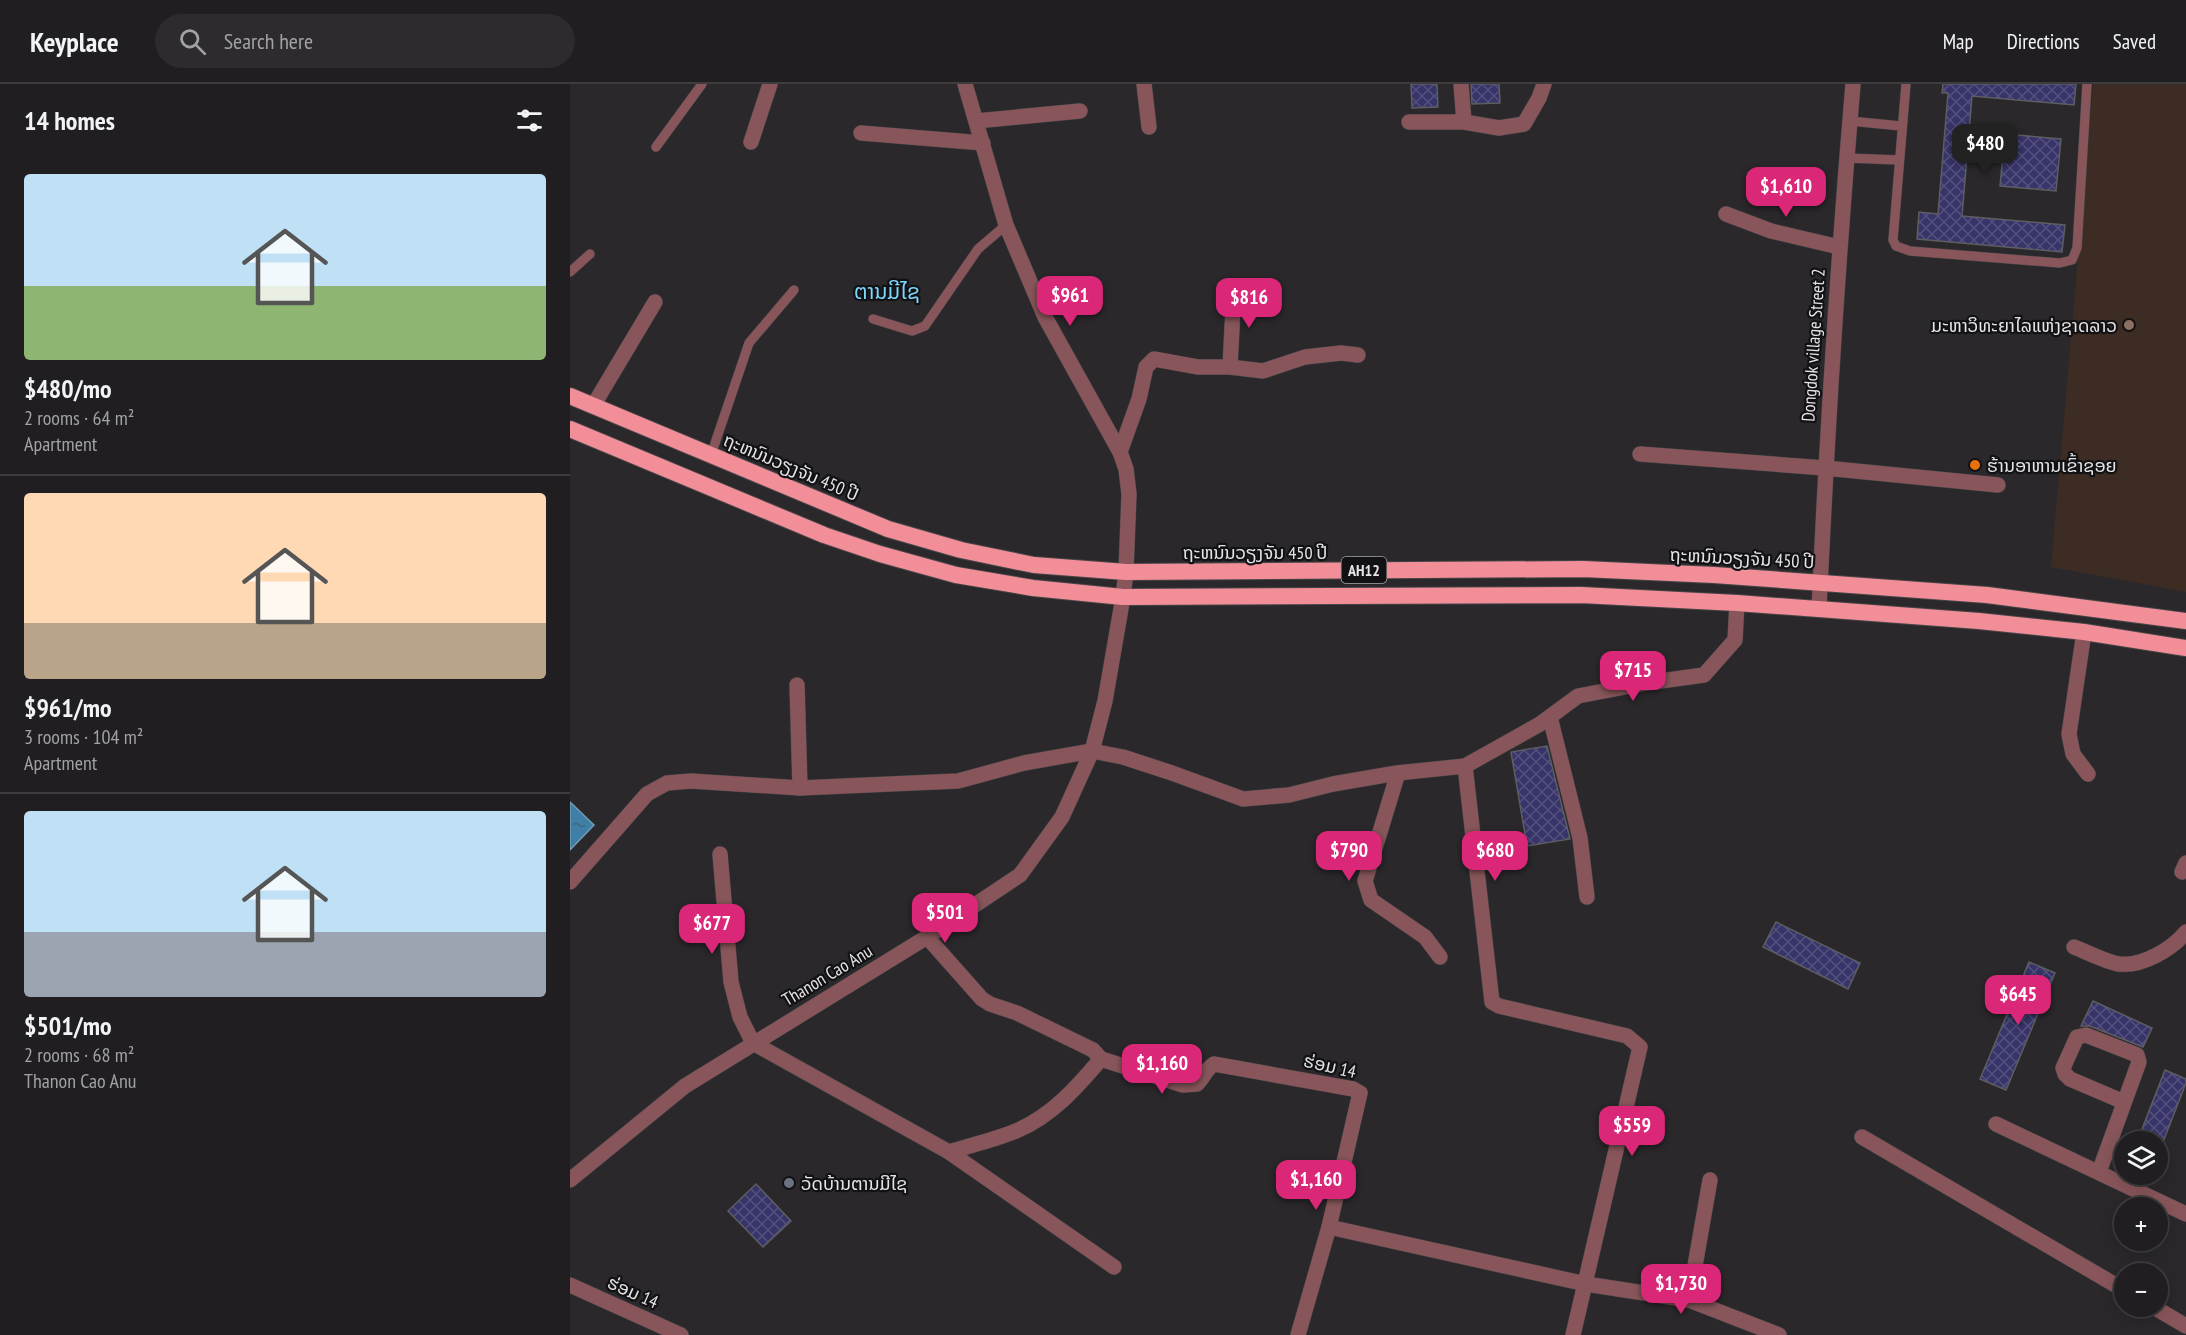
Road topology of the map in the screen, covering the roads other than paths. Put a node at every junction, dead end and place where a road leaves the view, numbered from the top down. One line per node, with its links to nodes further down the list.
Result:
1 (702, 84): 20 (lane)
2 (770, 84): 18 (street)
3 (965, 84): 11 (street, Thanon Cao Anu)
4 (1144, 84): 16 (street)
5 (1461, 84): 14 (street)
6 (1544, 84): 14 (street)
7 (1853, 84): 12 (street, Dongdok village Street 2)
8 (1906, 84): 15 (lane)
9 (2087, 84): 22 (lane)
10 (1080, 111): 11 (street)
11 (976, 121): 19 (street, Thanon Cao Anu)
12 (1850, 121): 15 (lane); 21 (street, Dongdok village Street 2)
13 (1409, 122): 14 (street)
14 (1464, 122)
15 (1901, 126): 22 (lane)
16 (1149, 127)
17 (861, 133): 19 (street)
18 (751, 142)
19 (982, 143): 24 (street, Thanon Cao Anu)
20 (656, 147)
21 (1847, 158): 22 (lane); 25 (street, Dongdok village Street 2)
22 (1898, 160)
23 (1726, 214): 25 (street)
24 (1006, 225): 31 (lane); 37 (street, Thanon Cao Anu)
25 (1839, 247): 40 (street, Dongdok village Street 2)
26 (590, 254): 27 (lane)
27 (570, 272)
28 (1234, 289): 33 (street)
29 (794, 290): 39 (lane)
30 (655, 302): 35 (street)
31 (873, 319)
32 (1358, 355): 33 (street)
33 (1230, 367): 37 (street)
34 (570, 396): 35 (highway, ຖະຫນົນວຽງຈັນ 450 ປີ / AH12)
35 (593, 406): 39 (highway, ຖະຫນົນວຽງຈັນ 450 ປີ / AH12)
36 (570, 429): 44 (highway, AH12)
37 (1120, 452): 42 (street, Thanon Cao Anu)
38 (1640, 454): 40 (street)
39 (711, 455): 42 (highway, ຖະຫນົນວຽງຈັນ 450 ປີ / AH12)
40 (1825, 468): 41 (street); 43 (street, Dongdok village Street 2)
41 (1998, 485)
42 (1126, 572): 43 (highway, ຖະຫນົນວຽງຈັນ 450 ປີ / AH12); 44 (street, Thanon Cao Anu)
43 (1821, 581): 46 (street, Dongdok village Street 2); 47 (highway, ຖະຫນົນວຽງຈັນ 450 ປີ / AH12)
44 (1124, 597): 45 (highway, AH12); 52 (street, Thanon Cao Anu)
45 (1737, 603): 46 (highway, AH12); 51 (street)
46 (1819, 609): 48 (highway, AH12)
47 (2186, 621)
48 (2084, 632): 49 (highway, AH12); 55 (street)
49 (2186, 648)
50 (797, 685): 56 (street)
51 (1550, 717): 53 (street); 59 (street)
52 (1092, 751): 54 (street); 56 (street); 61 (street, Thanon Cao Anu)
53 (1465, 766): 54 (street); 76 (street)
54 (1398, 772): 63 (street)
55 (2088, 774)
56 (800, 788): 58 (street)
57 (720, 854): 64 (street)
58 (570, 882)
59 (1587, 897)
60 (2186, 932): 62 (street)
61 (927, 937): 64 (street, Thanon Cao Anu); 65 (street)
62 (2074, 947)
63 (1440, 957)
64 (753, 1043): 69 (street); 71 (street, Thanon Cao Anu)
65 (1101, 1059): 69 (street); 74 (street, ຮ່ອມ 14)
66 (2124, 1102): 66 (street); 70 (street)
67 (1996, 1124): 70 (street)
68 (1862, 1137): 77 (street)
69 (949, 1152): 75 (street)
70 (2099, 1172): 73 (street)
71 (570, 1180)
72 (1710, 1180): 79 (street)
73 (2186, 1214)
74 (1329, 1227): 76 (street); 83 (street, ຮ່ອມ 14)
75 (1114, 1268)
76 (1586, 1284): 79 (street); 84 (street)
77 (2114, 1284)
78 (570, 1285): 82 (street, ຮ່ອມ 14)
79 (1689, 1300): 85 (street)
80 (2168, 1315): 81 (street)
81 (2186, 1326)
82 (681, 1335)
83 (1298, 1335)
84 (1574, 1335)
85 (1779, 1335)

